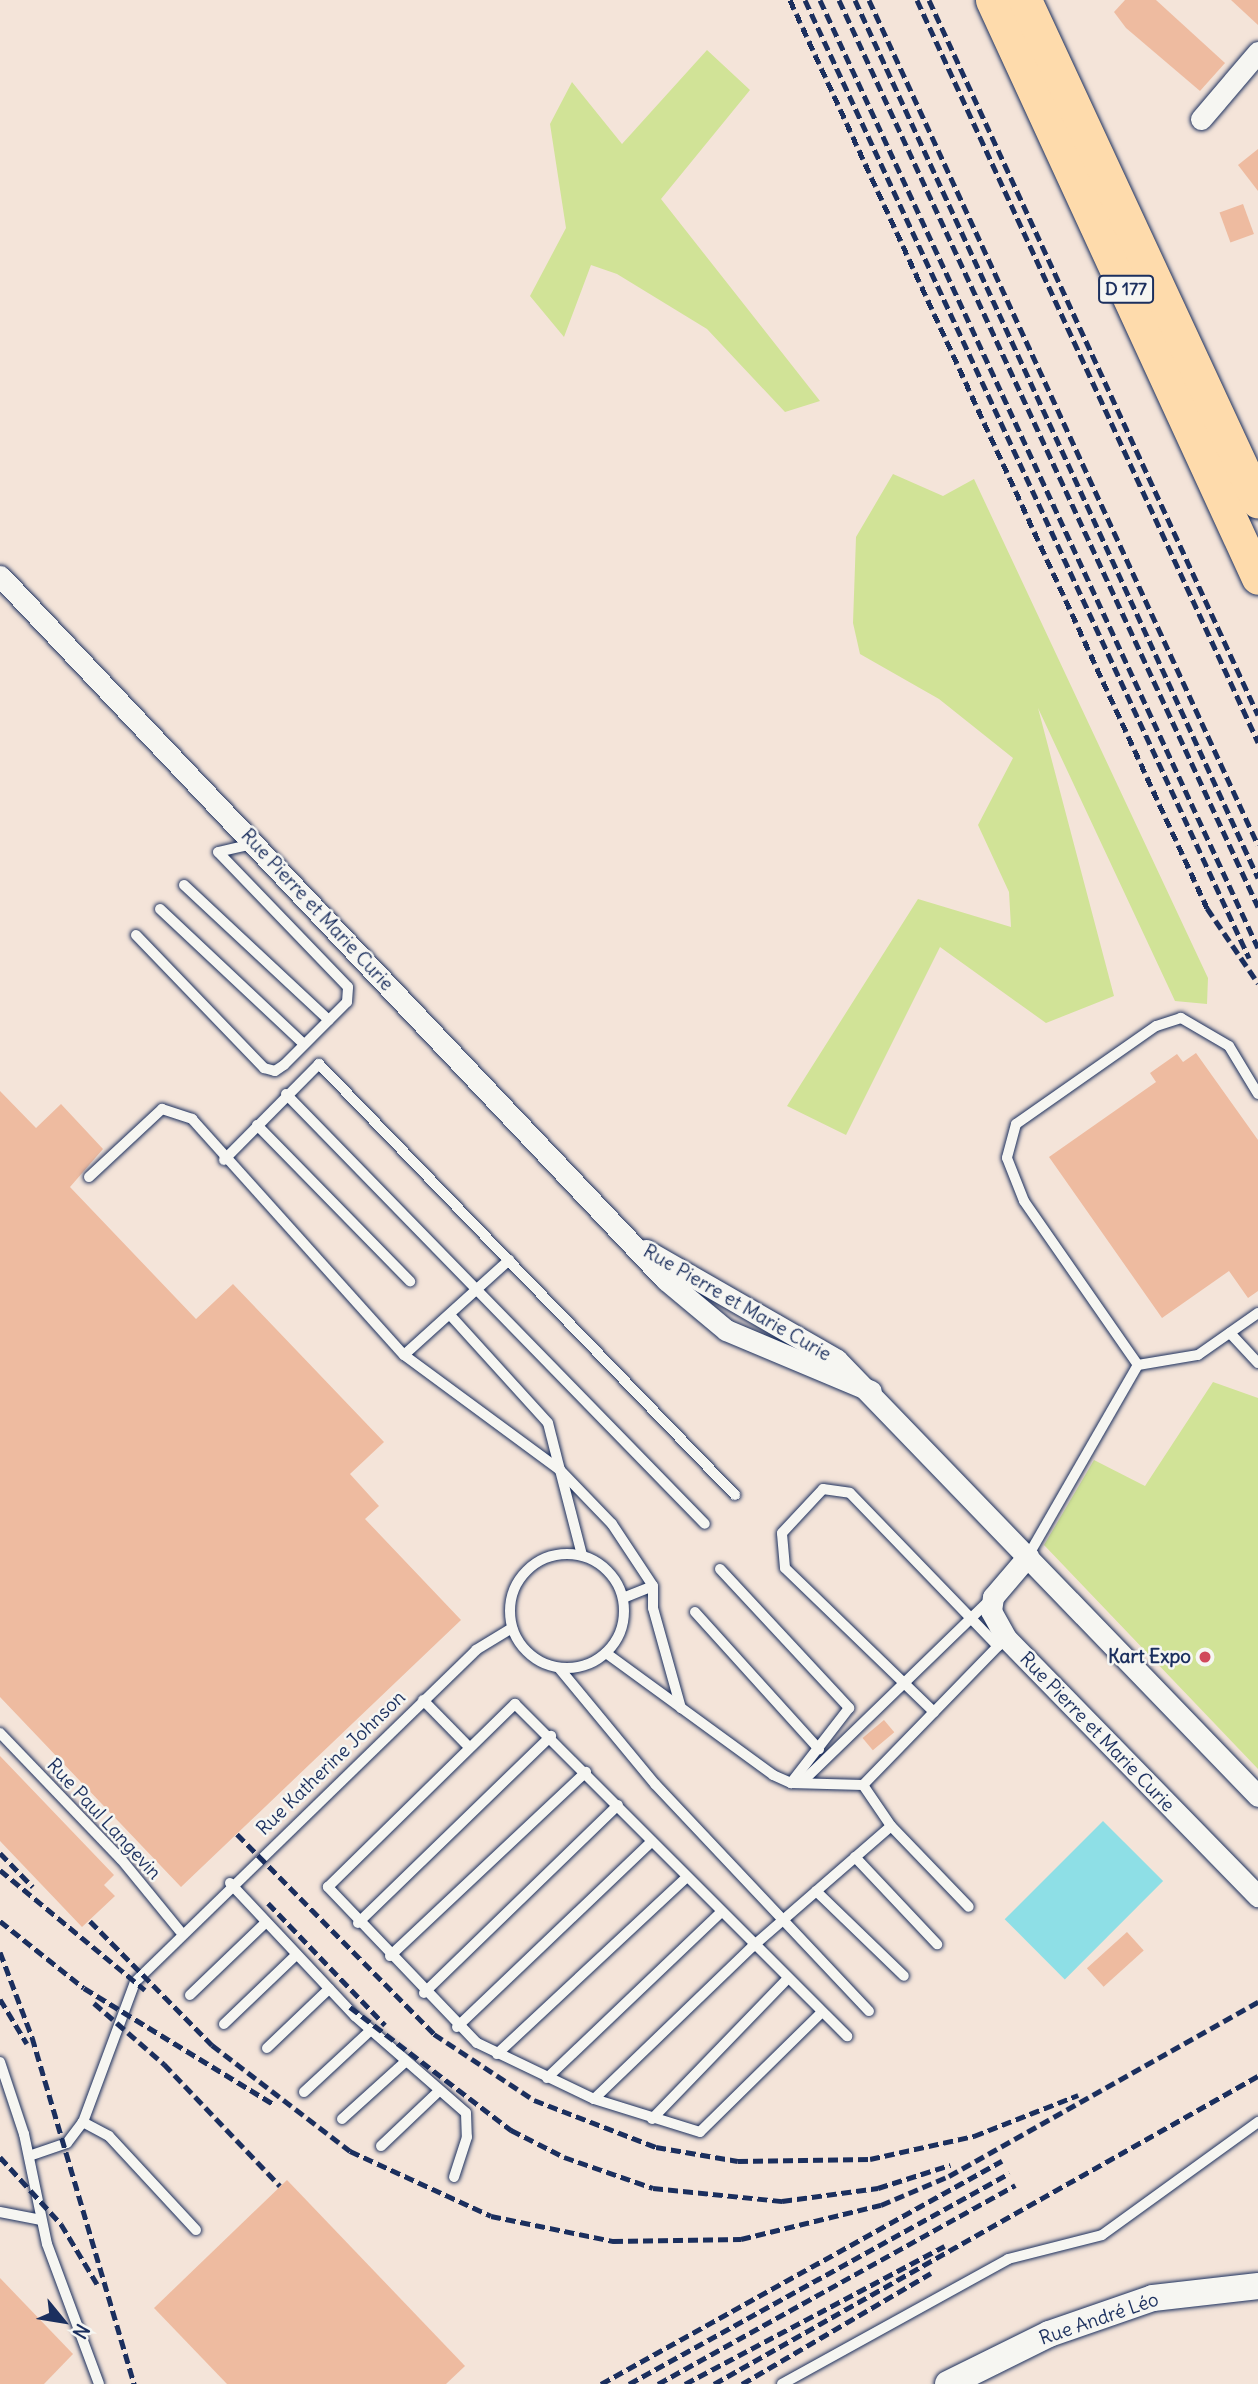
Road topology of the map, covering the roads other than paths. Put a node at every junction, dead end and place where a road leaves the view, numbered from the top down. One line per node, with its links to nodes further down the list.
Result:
1 (992, 0): 7 (highway, D 177)
2 (1025, 0): 5 (highway, D 177)
3 (1258, 52): 4 (street)
4 (1201, 119)
5 (1258, 502)
6 (0, 576): 8 (street, Rue Pierre et Marie Curie)
7 (1258, 578)
8 (254, 843): 12 (lane); 19 (street, Rue Pierre et Marie Curie)
9 (184, 885): 12 (lane)
10 (160, 909): 13 (lane)
11 (136, 935): 13 (lane)
12 (329, 1020): 13 (lane)
13 (304, 1044)
14 (286, 1094): 16 (lane); 20 (lane); 22 (lane)
15 (1258, 1094): 28 (lane)
16 (257, 1125): 17 (lane); 21 (lane)
17 (224, 1160): 18 (lane); 26 (lane)
18 (89, 1177)
19 (635, 1244): 29 (street, Rue Pierre et Marie Curie); 29 (street, Rue Pierre et Marie Curie)
20 (509, 1260): 22 (lane); 31 (lane)
21 (410, 1281)
22 (475, 1291): 24 (lane); 32 (lane)
23 (1258, 1313): 25 (lane)
24 (451, 1316): 26 (lane); 30 (lane)
25 (1230, 1333): 27 (lane); 28 (lane)
26 (404, 1355): 30 (lane)
27 (1258, 1363)
28 (1138, 1365): 34 (lane)
29 (871, 1391): 34 (street, Rue Pierre et Marie Curie)
30 (560, 1470): 33 (lane); 36 (lane)
31 (735, 1495)
32 (705, 1524)
33 (582, 1556): 38 (lane); 41 (lane)
34 (1028, 1556): 37 (street); 56 (street, Rue Pierre et Marie Curie)
35 (720, 1569): 52 (lane)
36 (653, 1586): 38 (lane); 47 (lane)
37 (993, 1597): 40 (lane); 42 (street, Rue Pierre et Marie Curie)
38 (623, 1598): 43 (lane)
39 (695, 1612): 52 (lane)
40 (971, 1619): 42 (lane); 45 (lane); 45 (lane)
41 (512, 1628): 44 (lane); 46 (lane, Rue Katherine Johnson)
42 (1002, 1642): 48 (lane); 64 (street, Rue Pierre et Marie Curie)
43 (606, 1653): 44 (lane); 47 (lane)
44 (559, 1668): 67 (lane)
45 (904, 1683): 48 (lane); 54 (lane)
46 (423, 1700): 51 (lane); 62 (lane, Rue Katherine Johnson)
47 (681, 1708): 54 (lane)
48 (934, 1712): 55 (lane)
49 (0, 1733): 70 (lane, Rue Paul Langevin)
50 (551, 1736): 51 (lane); 53 (lane); 69 (lane)
51 (469, 1747): 69 (lane)
52 (819, 1749): 54 (lane)
53 (586, 1772): 57 (lane); 74 (lane)
54 (796, 1783): 55 (lane)
55 (863, 1785): 58 (lane)
56 (1258, 1796)
57 (618, 1805): 59 (lane); 78 (lane)
58 (891, 1826): 60 (lane); 65 (lane)
59 (652, 1841): 61 (lane); 83 (lane)
60 (855, 1857): 63 (lane); 71 (lane)
61 (686, 1878): 66 (lane); 87 (lane)
62 (230, 1883): 68 (lane); 70 (lane, Rue Katherine Johnson)
63 (816, 1891): 67 (lane); 75 (lane)
64 (1258, 1896)
65 (969, 1907)
66 (720, 1913): 72 (lane); 90 (lane)
67 (784, 1921): 72 (lane); 80 (lane)
68 (267, 1922): 73 (lane); 79 (lane)
69 (358, 1923): 74 (lane)
70 (180, 1931): 96 (lane, Rue Katherine Johnson)
71 (937, 1944)
72 (752, 1947): 76 (lane); 93 (lane)
73 (296, 1955): 77 (lane); 82 (lane)
74 (390, 1956): 78 (lane)
75 (904, 1976)
76 (787, 1979): 81 (lane); 95 (lane)
77 (328, 1989): 84 (lane); 86 (lane)
78 (424, 1993): 83 (lane)
79 (190, 1995)
80 (869, 2011)
81 (822, 2012): 85 (lane); 95 (lane)
82 (224, 2024)
83 (457, 2027): 87 (lane)
84 (371, 2030): 89 (lane); 92 (lane)
85 (847, 2036)
86 (267, 2048)
87 (497, 2054): 90 (lane)
88 (0, 2062): 99 (lane)
89 (405, 2062): 91 (lane); 94 (lane)
90 (547, 2078): 93 (lane)
91 (439, 2091): 98 (lane); 100 (lane)
92 (304, 2092)
93 (594, 2099): 95 (lane)
94 (342, 2119)
95 (652, 2119)
96 (83, 2122): 99 (lane); 103 (lane)
97 (1258, 2122): 106 (lane)
98 (381, 2146)
99 (29, 2156): 102 (lane)
100 (454, 2178)
101 (0, 2212): 102 (lane)
102 (41, 2220): 105 (lane)
103 (196, 2230)
104 (1258, 2286): 107 (street, Rue André Léo)
105 (99, 2384)
106 (782, 2384)
107 (948, 2384)

